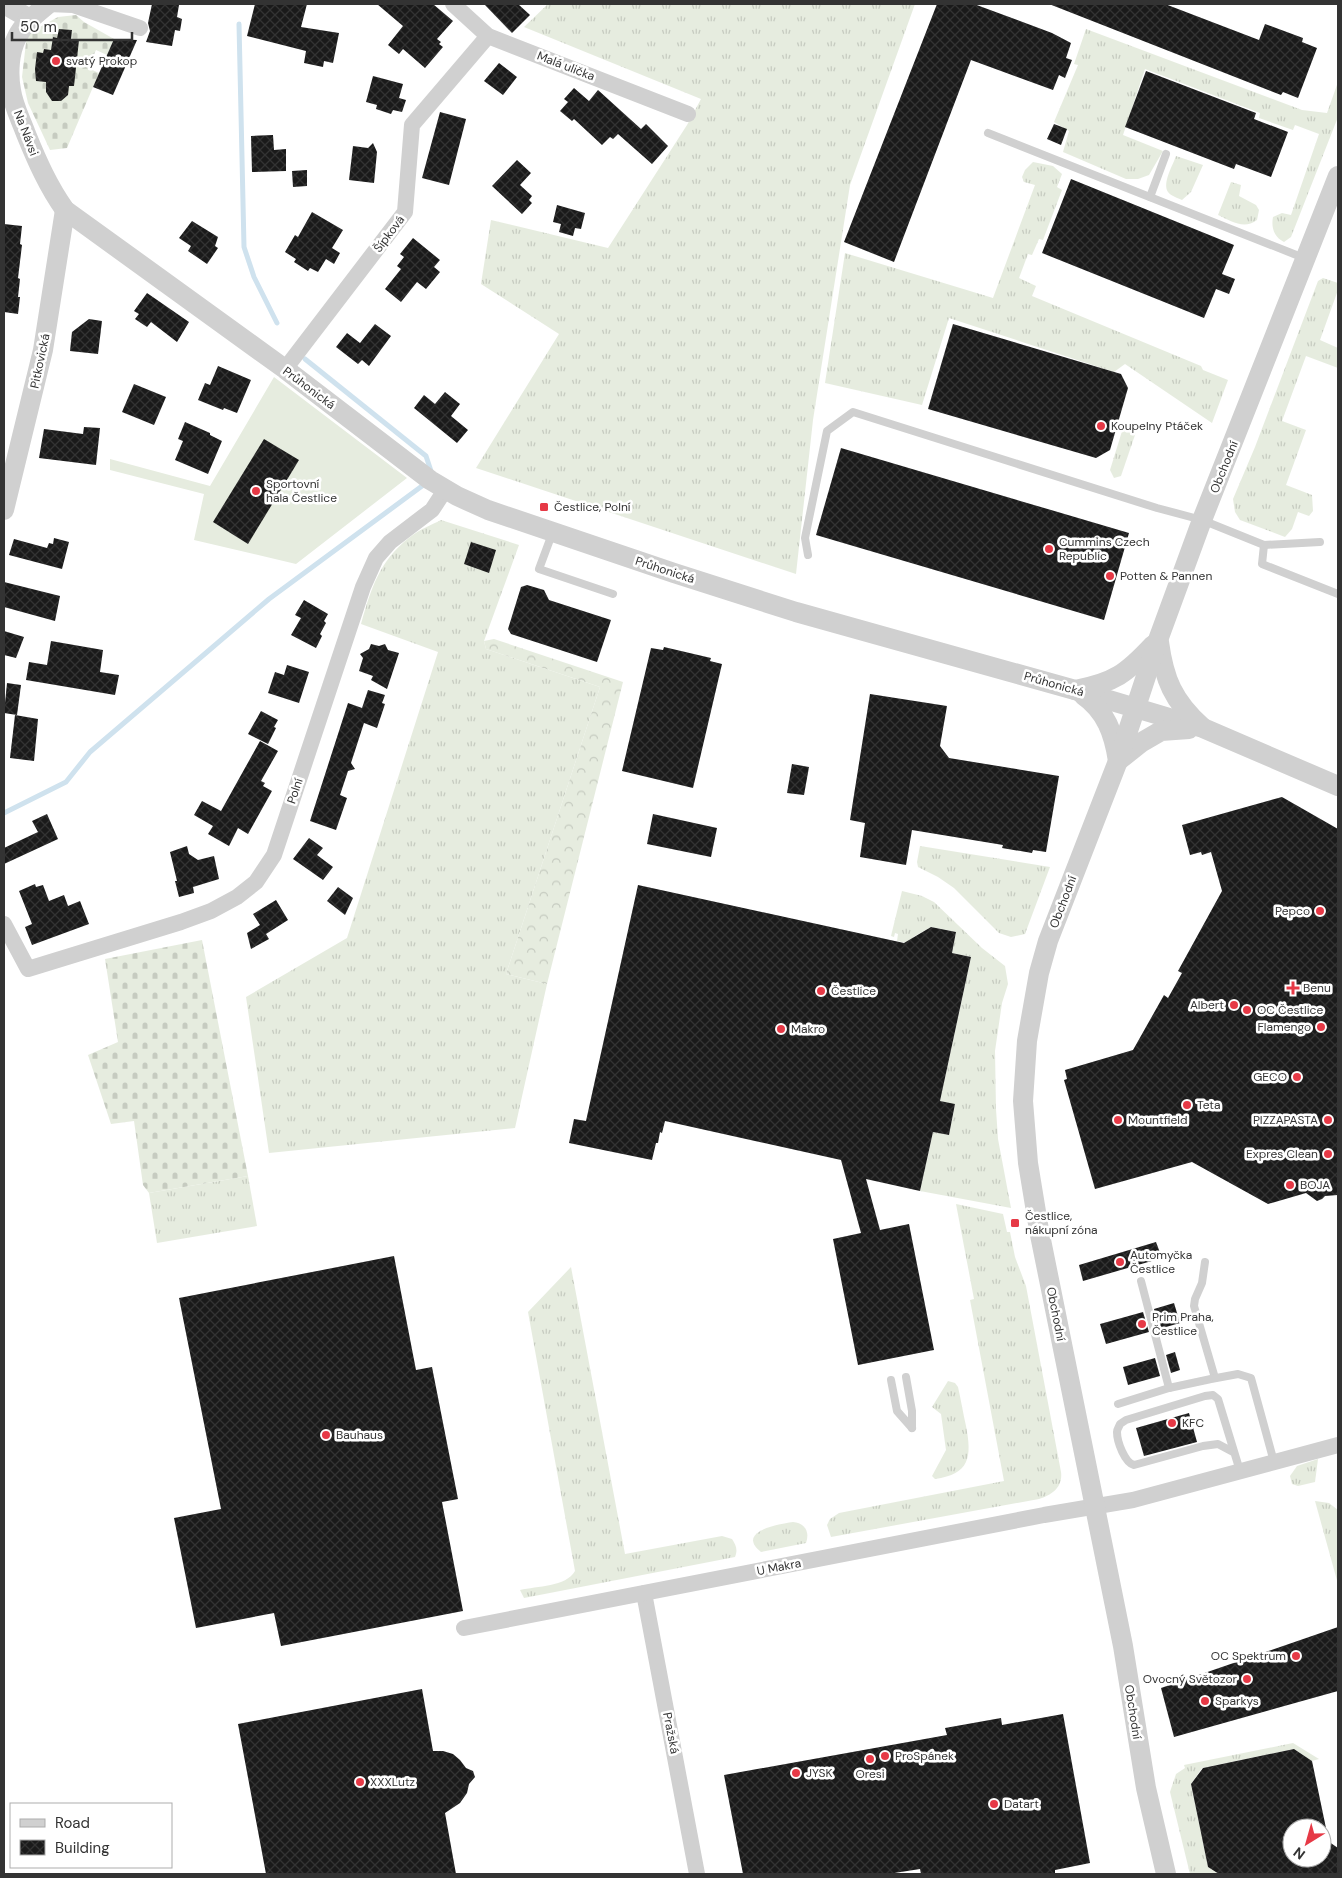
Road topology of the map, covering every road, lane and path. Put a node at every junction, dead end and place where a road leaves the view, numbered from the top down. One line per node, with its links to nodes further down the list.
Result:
1 (4, 4): 4 (street)
2 (48, 4): 4 (street, Na Návsi); 5 (street)
3 (453, 4): 6 (street, Malá ulička)
4 (30, 19): 12 (street, Na Návsi)
5 (140, 28)
6 (488, 36): 7 (street, Malá ulička); 14 (street, Šípková)
7 (688, 114)
8 (988, 133): 11 (lane)
9 (1166, 154): 11 (lane)
10 (1338, 176): 13 (street, Obchodní)
11 (1150, 197): 13 (lane)
12 (64, 210): 14 (street, Průhonická); 16 (street, Pitkovická)
13 (1306, 259): 17 (street, Obchodní)
14 (285, 369): 15 (street, Průhonická)
15 (445, 490): 18 (street, Průhonická); 30 (street, Polní)
16 (4, 510)
17 (1202, 520): 20 (lane); 21 (lane); 24 (street, Obchodní)
18 (553, 533): 22 (lane); 25 (street, Průhonická)
19 (1320, 542): 20 (lane)
20 (1264, 545): 23 (lane)
21 (808, 555)
22 (613, 594)
23 (1338, 594)
24 (1158, 640): 25 (street); 26 (street, Obchodní); 27 (street)
25 (1075, 690): 26 (street, Průhonická); 28 (street)
26 (1136, 708): 27 (street, Průhonická); 28 (street, Obchodní)
27 (1203, 728): 28 (street); 29 (street, Průhonická)
28 (1118, 761): 42 (street, Obchodní)
29 (1338, 786)
30 (4, 924)
31 (1205, 1262): 34 (lane)
32 (1141, 1281): 36 (lane)
33 (906, 1377): 35 (lane)
34 (1215, 1378): 36 (lane); 40 (lane)
35 (891, 1380)
36 (1169, 1388): 37 (lane)
37 (1118, 1404)
38 (1338, 1445): 40 (street, U Makra)
39 (1233, 1452): 39 (lane); 41 (lane)
40 (1274, 1462): 41 (street, U Makra)
41 (1240, 1471): 42 (street, U Makra)
42 (1095, 1507): 43 (street, U Makra); 46 (street, Obchodní)
43 (644, 1593): 44 (street, U Makra); 45 (street, Pražská)
44 (464, 1628)
45 (697, 1874)
46 (1166, 1874)

